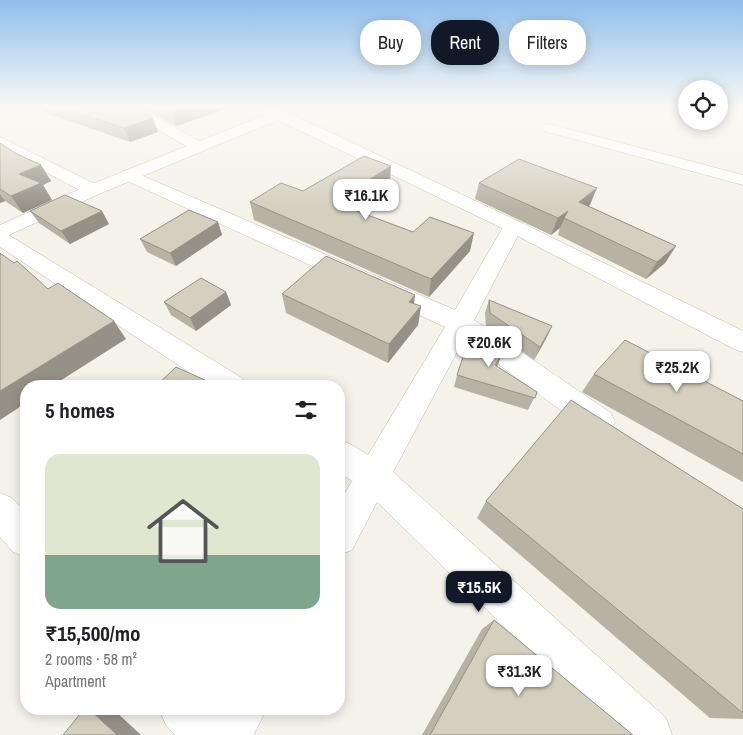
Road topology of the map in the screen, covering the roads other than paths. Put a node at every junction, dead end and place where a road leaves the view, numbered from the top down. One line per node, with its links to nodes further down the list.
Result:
1 (187, 140): 6 (street)
2 (215, 140): 6 (street)
3 (334, 140): 10 (street)
4 (596, 140): 8 (street)
5 (0, 142): 9 (street)
6 (199, 147): 7 (street)
7 (129, 176): 9 (street); 13 (street)
8 (743, 180)
9 (93, 190): 11 (street)
10 (512, 226): 13 (street); 14 (street)
11 (0, 233)
12 (0, 238): 15 (street)
13 (460, 323): 16 (street); 18 (street)
14 (743, 342)
15 (223, 380)
16 (618, 434)
17 (345, 458): 18 (street)
18 (373, 476): 20 (street); 26 (street)
19 (0, 510): 21 (street)
20 (345, 526)
21 (20, 532)
22 (188, 715): 24 (street)
23 (240, 715): 25 (street)
24 (206, 735)
25 (228, 735)
26 (649, 735)

